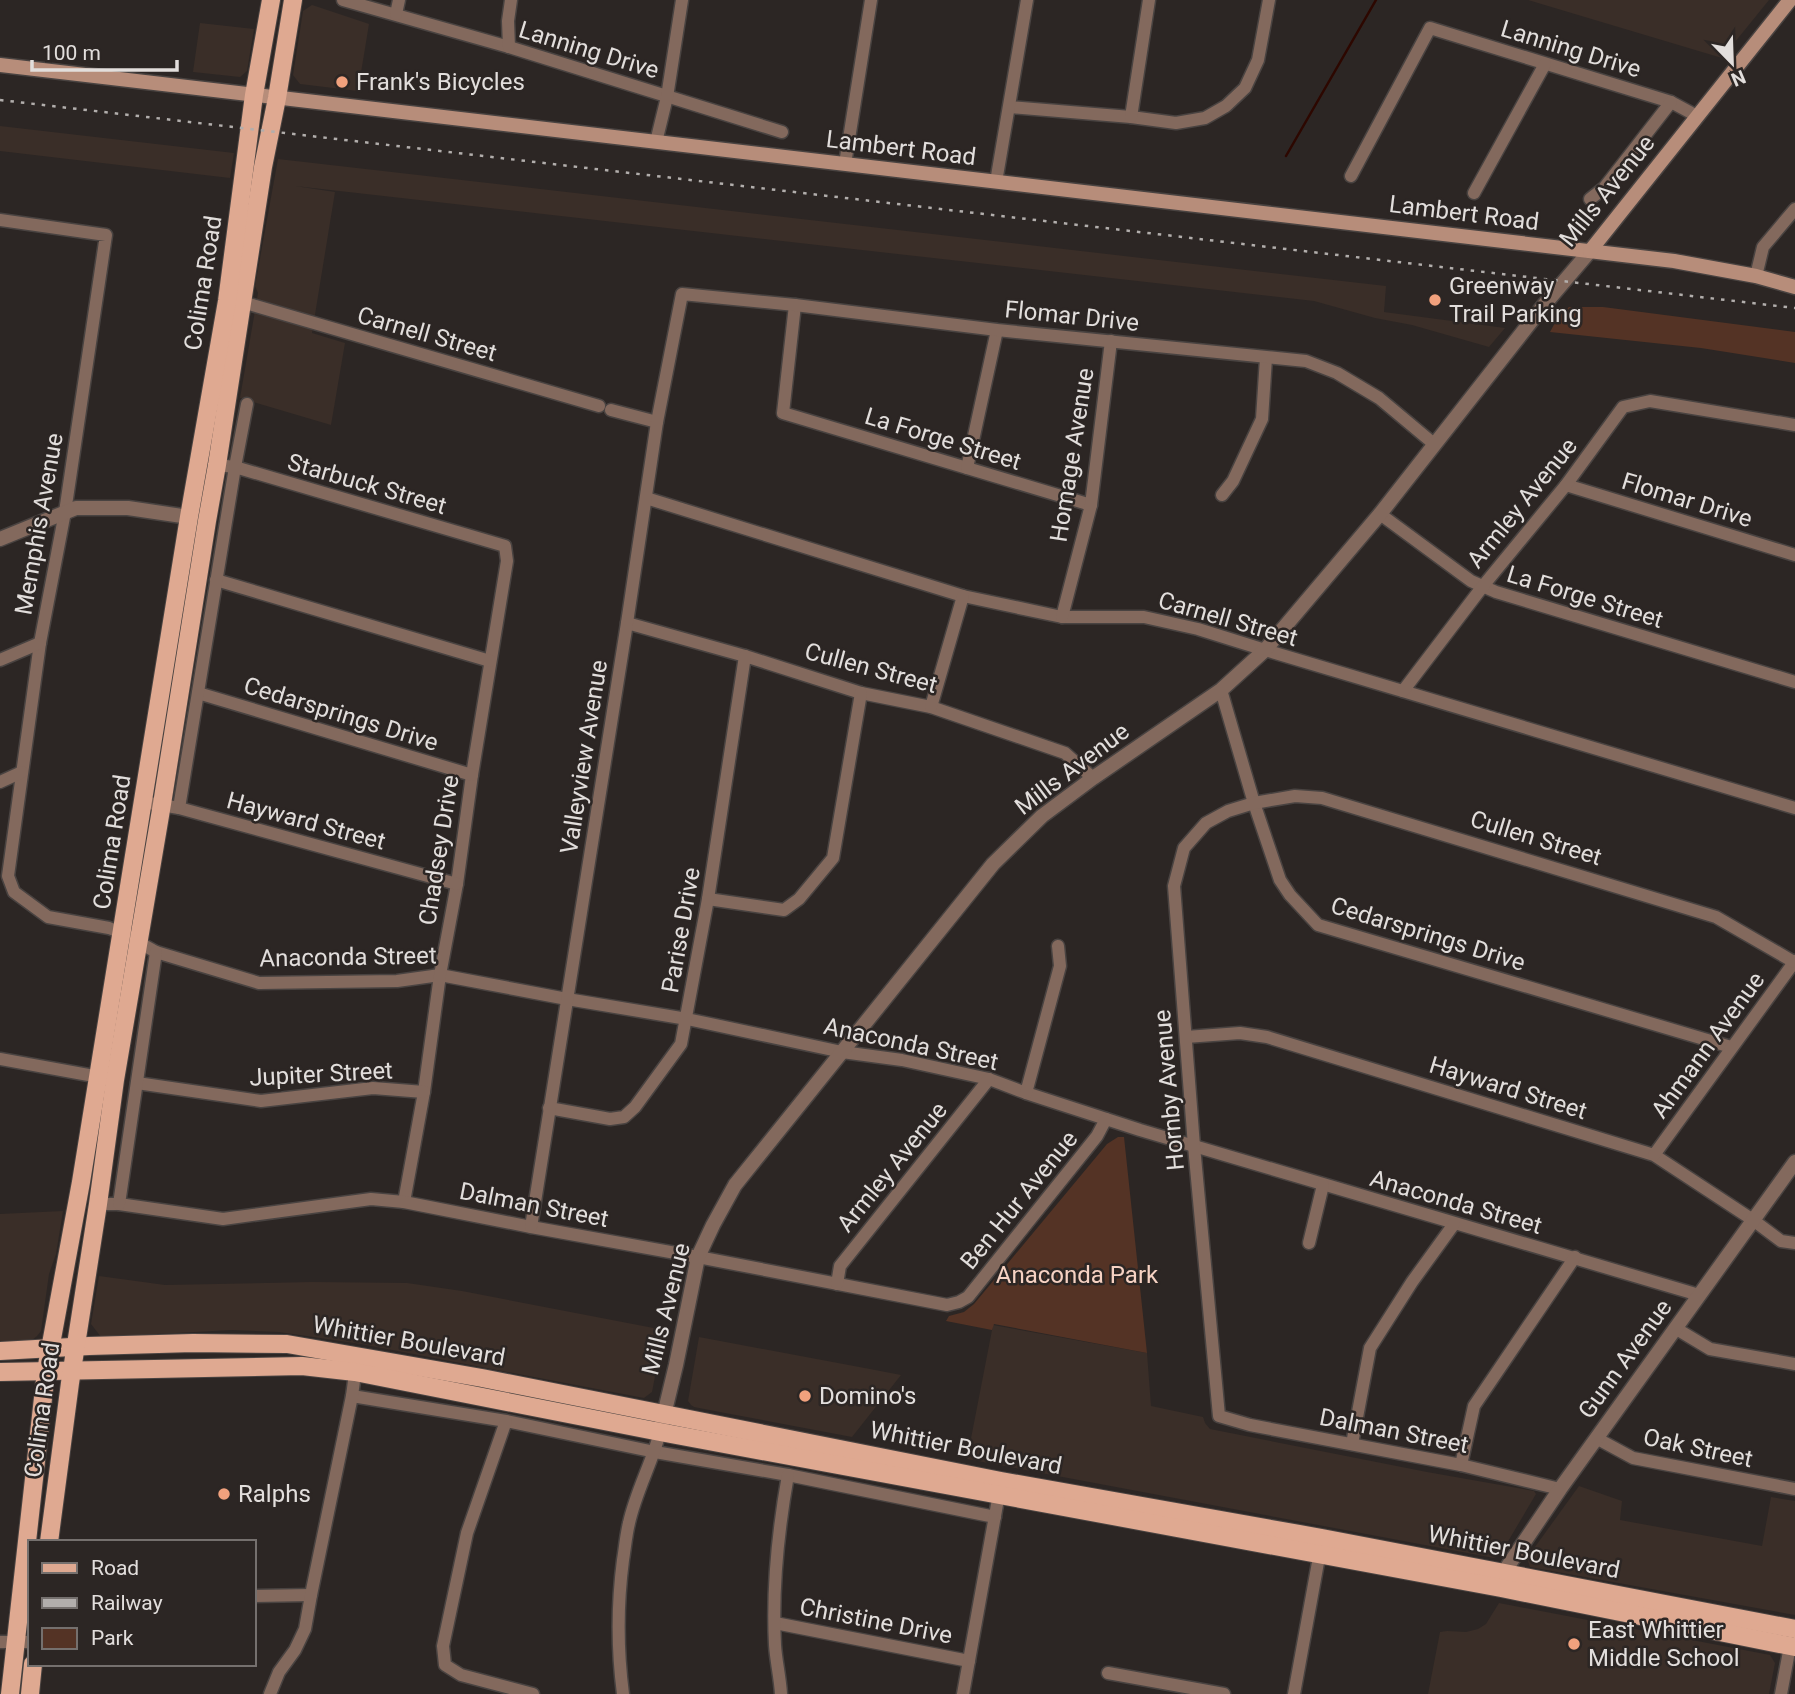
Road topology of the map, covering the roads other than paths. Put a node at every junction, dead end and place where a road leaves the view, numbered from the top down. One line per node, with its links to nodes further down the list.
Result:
1 (271, 0): 16 (main road, Colima Road)
2 (293, 0): 18 (main road, Colima Road)
3 (343, 0): 12 (street, Lanning Drive)
4 (398, 0): 12 (street)
5 (511, 0): 13 (street)
6 (682, 0): 17 (street)
7 (871, 0): 25 (street)
8 (1027, 0): 20 (street)
9 (1149, 0): 22 (street)
10 (1269, 0): 22 (street)
11 (1790, 0): 21 (main road, Mills Avenue)
12 (396, 14): 13 (street, Lanning Drive)
13 (509, 47): 17 (street, Lanning Drive)
14 (1545, 64): 19 (street, Lanning Drive); 26 (street, Lanning Drive); 28 (street)
15 (0, 65): 16 (main road, Lambert Road)
16 (254, 95): 18 (main road, Lambert Road); 36 (main road, Colima Road)
17 (667, 96): 23 (street, Lanning Drive); 24 (street)
18 (277, 98): 24 (main road, Lambert Road); 36 (main road, Colima Road)
19 (1671, 102): 21 (street, Lanning Drive); 29 (street)
20 (1010, 107): 22 (street); 27 (street)
21 (1697, 116): 32 (main road, Mills Avenue)
22 (1130, 117)
23 (782, 132)
24 (656, 142): 25 (main road, Lambert Road)
25 (845, 164): 27 (main road, Lambert Road)
26 (1351, 176)
27 (996, 182): 32 (main road, Lambert Road)
28 (1474, 193)
29 (1590, 200)
30 (1795, 209): 33 (street)
31 (0, 220): 51 (street, Memphis Avenue)
32 (1590, 251): 33 (main road, Lambert Road); 44 (street, Mills Avenue)
33 (1756, 276): 34 (main road, Lambert Road)
34 (1795, 288)
35 (682, 294): 37 (street, Flomar Drive); 42 (street, Valleyview Avenue)
36 (234, 301): 42 (street, Carnell Street); 45 (main road, Colima Road)
37 (795, 305): 38 (street, Flomar Drive); 46 (street, La Forge Street)
38 (997, 330): 39 (street, Flomar Drive); 46 (street)
39 (1111, 341): 40 (street, Flomar Drive); 50 (street, Homage Avenue)
40 (1266, 358): 44 (street, Flomar Drive); 48 (street)
41 (247, 404): 45 (street)
42 (657, 422): 49 (street, Valleyview Avenue)
43 (1795, 425): 47 (street, Armley Avenue)
44 (1434, 444): 52 (street, Mills Avenue)
45 (217, 465): 53 (main road, Colima Road); 55 (street, Starbuck Street); 57 (street)
46 (967, 468): 50 (street, La Forge Street)
47 (1566, 485): 56 (street, Flomar Drive); 58 (street, Armley Avenue)
48 (1222, 495)
49 (646, 498): 59 (street, Carnell Street); 61 (street, Valleyview Avenue)
50 (1091, 505): 60 (street, Homage Avenue)
51 (65, 512): 53 (street); 54 (street); 62 (street, Memphis Avenue)
52 (1380, 514): 58 (street, La Forge Street); 63 (street, Mills Avenue)
53 (198, 519): 77 (main road, Colima Road); 79 (main road, Colima Road)
54 (0, 539)
55 (505, 546): 66 (street, Chadsey Drive)
56 (1795, 555)
57 (216, 580): 66 (street); 70 (street)
58 (1483, 586): 67 (street, La Forge Street); 69 (street, Armley Avenue)
59 (963, 596): 60 (street, Carnell Street); 72 (street)
60 (1062, 617): 63 (street, Carnell Street)
61 (627, 623): 64 (street, Cullen Street); 89 (street, Valleyview Avenue)
62 (40, 643): 65 (street); 73 (street, Memphis Avenue)
63 (1265, 650): 68 (street, Mills Avenue); 69 (street, Carnell Street)
64 (745, 656): 71 (street, Cullen Street); 82 (street, Parise Drive)
65 (0, 660)
66 (490, 661): 74 (street, Chadsey Drive)
67 (1795, 682)
68 (1221, 690): 75 (street, Mills Avenue); 78 (street, Cedarsprings Drive)
69 (1403, 691): 80 (street, Carnell Street)
70 (198, 693): 74 (street, Cedarsprings Drive); 79 (street)
71 (861, 693): 72 (street, Cullen Street); 82 (street)
72 (930, 706): 75 (street, Cullen Street)
73 (22, 772): 76 (street); 83 (street, Memphis Avenue)
74 (472, 775): 81 (street, Chadsey Drive)
75 (1093, 778): 93 (street, Mills Avenue)
76 (0, 782)
77 (143, 802): 79 (street, Hayward Street); 83 (main road, Colima Road)
78 (1254, 803): 87 (street, Cullen Street); 91 (street, Hornby Avenue); 92 (street, Cedarsprings Drive)
79 (171, 806): 81 (street, Hayward Street); 84 (main road, Colima Road)
80 (1795, 808)
81 (457, 884): 88 (street, Chadsey Drive)
82 (708, 899): 90 (street, Parise Drive)
83 (122, 933): 84 (street, Memphis Avenue); 95 (main road, Colima Road)
84 (138, 943): 86 (street, Anaconda Street); 95 (main road, Colima Road)
85 (1058, 946): 99 (street)
86 (156, 952): 88 (street, Anaconda Street); 97 (street)
87 (1795, 961): 92 (street, Ahmann Avenue)
88 (440, 975): 89 (street, Anaconda Street); 98 (street, Chadsey Drive)
89 (567, 999): 90 (street, Anaconda Street); 100 (street, Valleyview Avenue)
90 (687, 1019): 93 (street, Anaconda Street); 100 (street, Parise Drive)
91 (1186, 1037): 102 (street, Hornby Avenue); 103 (street, Hayward Street)
92 (1731, 1047): 103 (street, Ahmann Avenue)
93 (842, 1052): 96 (street, Anaconda Street); 114 (street, Mills Avenue)
94 (0, 1059): 95 (street)
95 (107, 1079): 107 (main road, Colima Road); 121 (main road, Colima Road)
96 (989, 1079): 99 (street, Anaconda Street); 116 (street, Armley Avenue)
97 (138, 1083): 98 (street, Jupiter Street); 108 (street)
98 (424, 1092): 106 (street, Chadsey Drive)
99 (1026, 1093): 101 (street, Anaconda Street)
100 (550, 1108): 111 (street, Valleyview Avenue)
101 (1106, 1119): 102 (street, Anaconda Street); 118 (street, Ben Hur Avenue)
102 (1194, 1146): 105 (street, Anaconda Street); 129 (street, Hornby Avenue)
103 (1654, 1154): 109 (street, Hayward Street)
104 (1795, 1162): 109 (street, Gunn Avenue)
105 (1323, 1185): 110 (street, Anaconda Street); 112 (street)
106 (404, 1202): 108 (street, Dalman Street); 111 (street, Dalman Street)
107 (98, 1204): 108 (street, Dalman Street); 120 (main road, Colima Road)
108 (119, 1204)
109 (1753, 1220): 113 (street, Hayward Street); 117 (street, Gunn Avenue)
110 (1454, 1224): 115 (street, Anaconda Street); 133 (street)
111 (531, 1227): 114 (street, Dalman Street)
112 (1309, 1243)
113 (1795, 1243)
114 (698, 1257): 116 (street, Dalman Street); 131 (street, Mills Avenue)
115 (1575, 1257): 117 (street, Anaconda Street); 135 (street)
116 (837, 1284): 118 (street, Dalman Street)
117 (1699, 1295): 119 (street, Gunn Avenue)
118 (959, 1302)
119 (1675, 1328): 124 (street); 132 (street, Gunn Avenue)
120 (76, 1347): 121 (main road, Whittier Boulevard); 123 (main road, Whittier Boulevard); 125 (main road, Colima Road)
121 (52, 1348): 122 (main road, Whittier Boulevard); 126 (main road, Colima Road)
122 (0, 1352)
123 (356, 1364): 125 (main road, Whittier Boulevard); 128 (street); 131 (main road, Whittier Boulevard)
124 (1795, 1364)
125 (72, 1370): 126 (main road, Whittier Boulevard); 142 (main road, Colima Road)
126 (46, 1371): 127 (main road, Whittier Boulevard); 141 (main road, Colima Road)
127 (0, 1372)
128 (352, 1396): 130 (street); 146 (street)
129 (1219, 1416): 133 (street, Dalman Street)
130 (506, 1421): 134 (street); 157 (street)
131 (662, 1423): 134 (street, Mills Avenue); 137 (main road, Whittier Boulevard)
132 (1596, 1438): 138 (street, Gunn Avenue); 139 (street, Oak Street)
133 (1352, 1444): 135 (street, Dalman Street)
134 (655, 1452): 136 (street); 158 (street, Mills Avenue)
135 (1461, 1465): 138 (street, Dalman Street)
136 (788, 1475): 140 (street); 148 (street)
137 (1000, 1488): 140 (street); 143 (main road, Whittier Boulevard)
138 (1560, 1489): 145 (street, Gunn Avenue)
139 (1795, 1489)
140 (995, 1517): 151 (street)
141 (35, 1540)
142 (49, 1540)
143 (1321, 1547): 145 (main road, Whittier Boulevard); 162 (street)
144 (28, 1576): 150 (main road, Colima Road)
145 (1503, 1581): 149 (main road, Whittier Boulevard)
146 (310, 1595): 147 (street); 156 (street)
147 (256, 1596)
148 (775, 1623): 151 (street, Christine Drive); 159 (street)
149 (1793, 1638): 163 (street)
150 (15, 1642): 154 (main road, Colima Road)
151 (970, 1661): 160 (street)
152 (33, 1666): 155 (main road)
153 (1108, 1673): 161 (street)
154 (10, 1694)
155 (30, 1694)
156 (270, 1694)
157 (533, 1694)
158 (623, 1694)
159 (781, 1694)
160 (963, 1694)
161 (1224, 1694)
162 (1294, 1694)
163 (1781, 1694)

